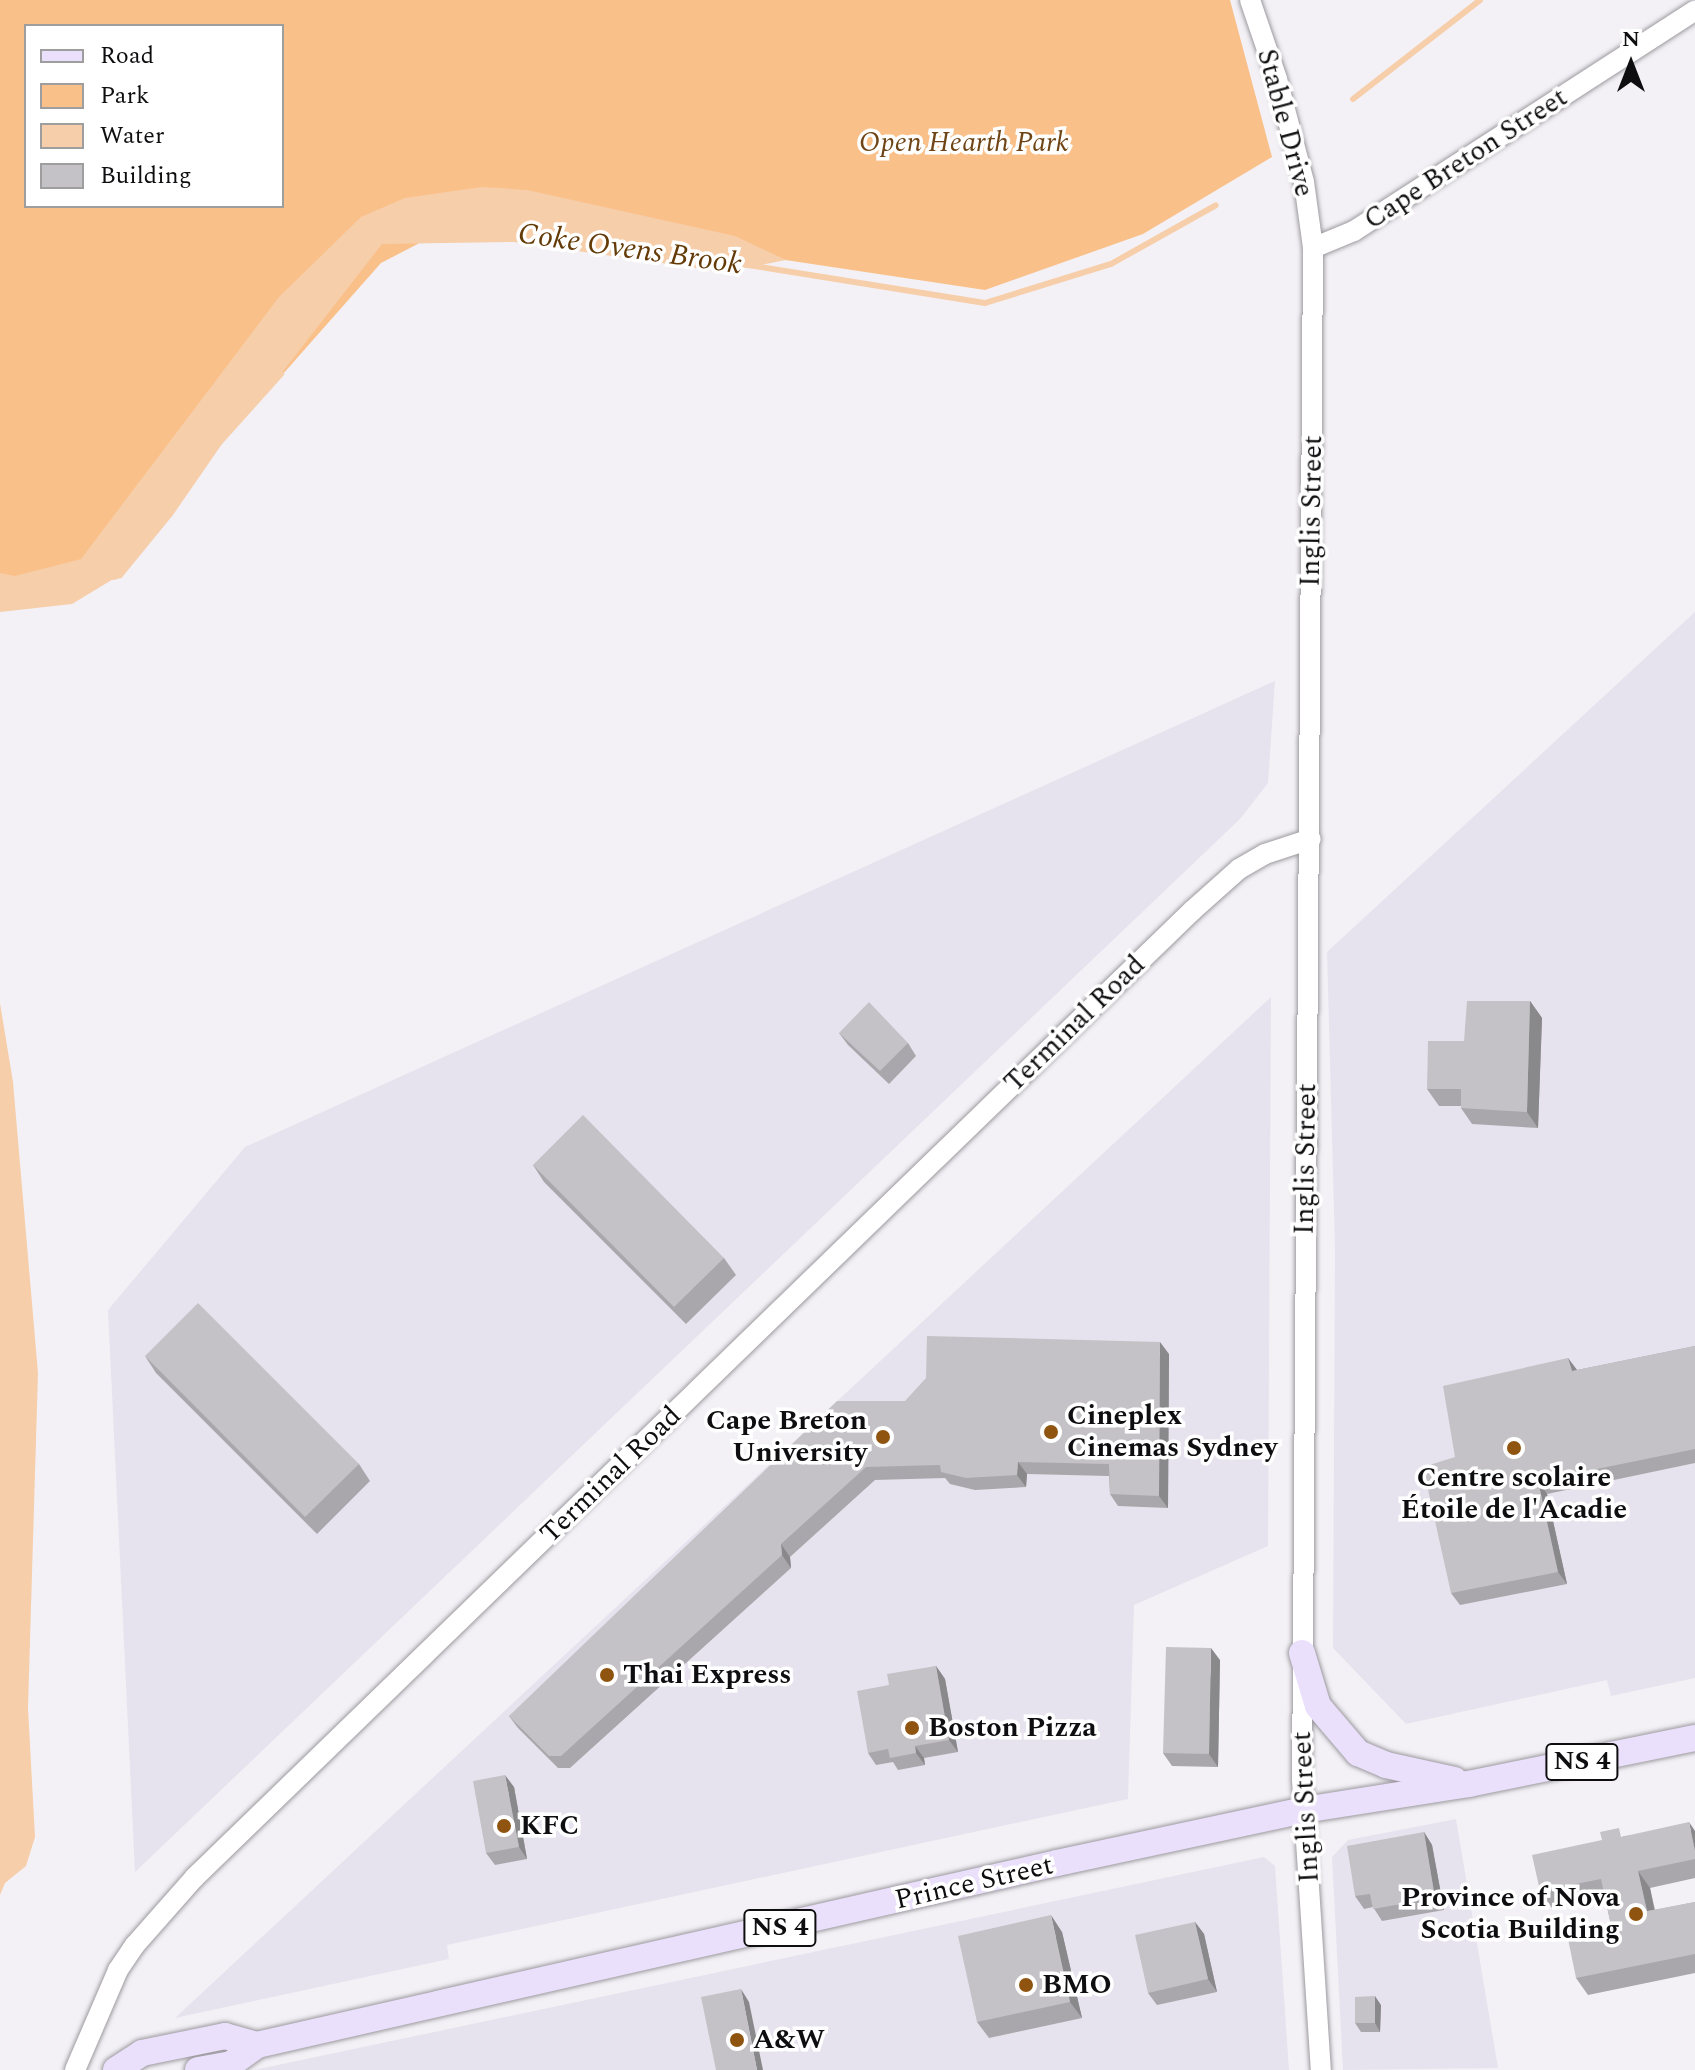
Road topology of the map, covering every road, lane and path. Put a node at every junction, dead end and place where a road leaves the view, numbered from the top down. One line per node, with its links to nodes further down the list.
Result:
1 (1250, 0): 3 (street, Stable Drive)
2 (1695, 10): 3 (street, Cape Breton Street)
3 (1313, 248): 4 (street, Inglis Street)
4 (1311, 839): 5 (street, Inglis Street); 10 (street, Terminal Road)
5 (1302, 1653): 7 (main road); 8 (street, Inglis Street)
6 (1695, 1738): 7 (main road, Prince Street / NS 4)
7 (1469, 1784): 8 (main road, Prince Street / NS 4)
8 (1304, 1810): 9 (main road, Prince Street / NS 4); 13 (street, Inglis Street)
9 (257, 2045): 11 (main road, Prince Street / NS 4); 12 (main road, Prince Street / NS 4)
10 (75, 2070)
11 (116, 2070)
12 (198, 2070)
13 (1321, 2070)

